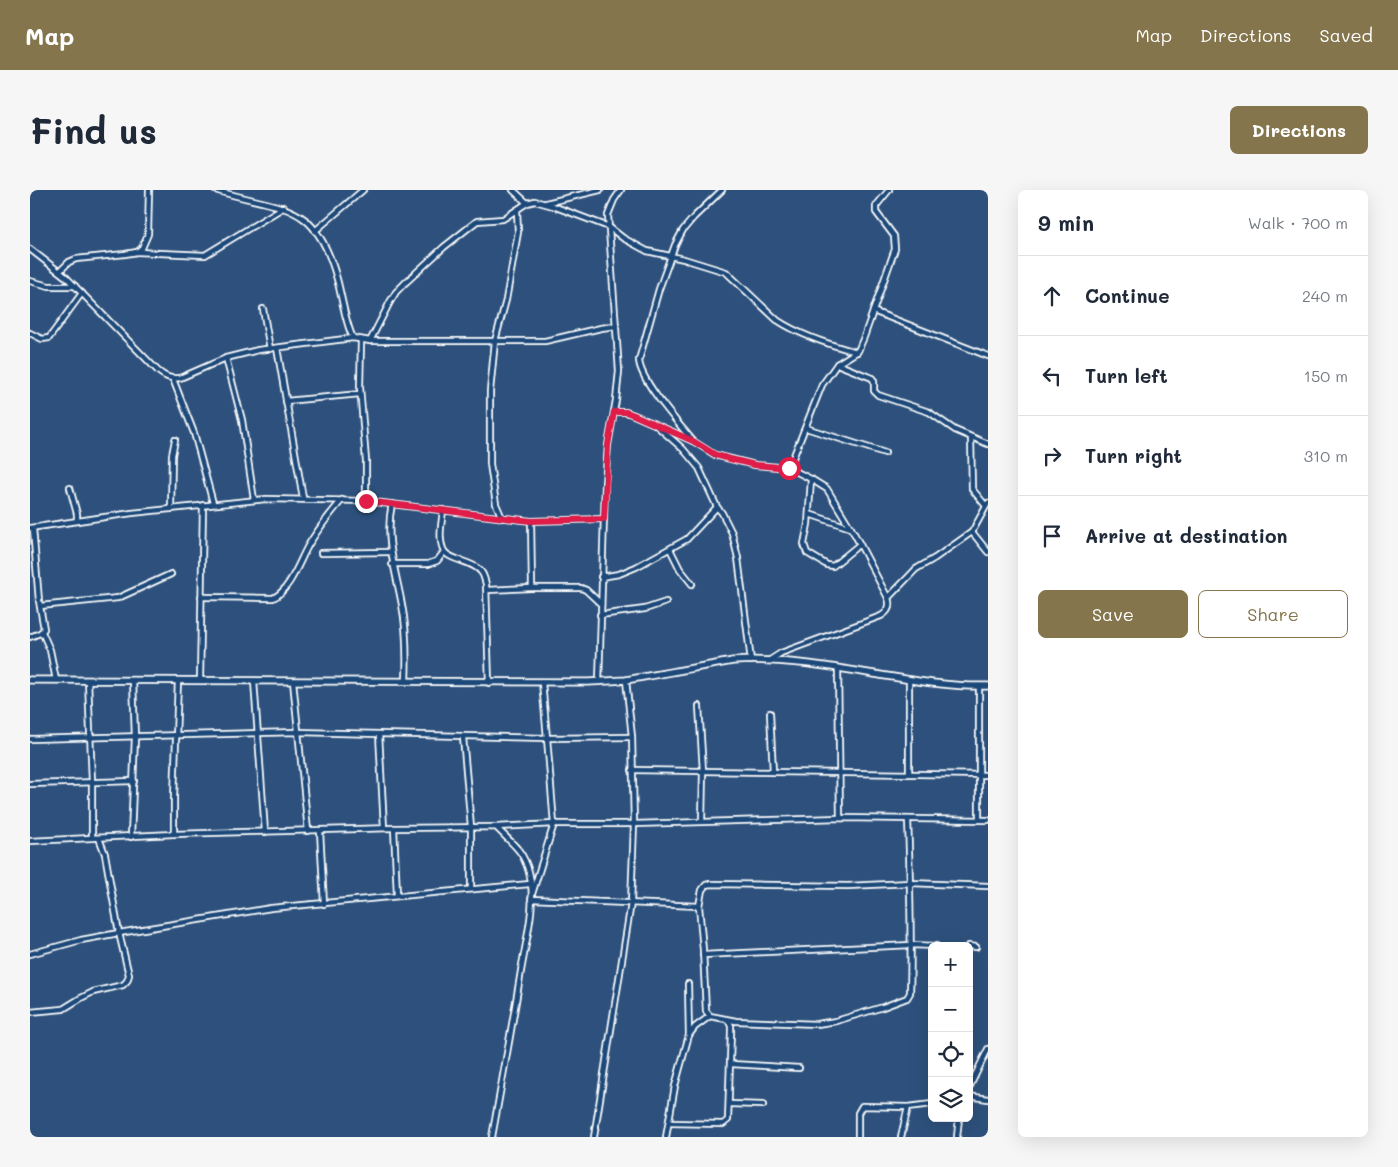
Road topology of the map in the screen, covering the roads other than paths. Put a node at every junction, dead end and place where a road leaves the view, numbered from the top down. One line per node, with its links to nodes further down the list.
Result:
1 (149, 190): 16 (street)
2 (215, 190): 11 (street)
3 (363, 190): 14 (street)
4 (513, 190): 9 (street)
5 (600, 190): 10 (street)
6 (621, 190): 13 (street)
7 (722, 190): 17 (street)
8 (889, 190): 23 (street)
9 (526, 203): 10 (street); 12 (street)
10 (543, 203): 13 (street)
11 (284, 207): 14 (street); 16 (street)
12 (517, 210): 28 (street); 29 (street)
13 (609, 227): 17 (street); 24 (street)
14 (314, 231): 26 (street)
15 (30, 249): 18 (street)
16 (137, 252): 18 (street)
17 (670, 255): 32 (street); 44 (street)
18 (60, 272): 20 (street)
19 (30, 281): 20 (street)
20 (75, 286): 21 (street)
21 (82, 293): 25 (street); 36 (street)
22 (263, 310): 31 (street)
23 (873, 311): 32 (street); 33 (street)
24 (616, 326): 29 (street); 39 (street)
25 (30, 332)
26 (353, 338): 27 (street); 30 (street)
27 (362, 340): 28 (street); 37 (street)
28 (370, 341): 29 (street)
29 (495, 341): 62 (street)
30 (277, 348): 31 (street); 38 (street)
31 (270, 349): 34 (street)
32 (857, 352): 35 (street)
33 (988, 356)
34 (226, 358): 36 (street); 51 (street)
35 (837, 364): 41 (street); 42 (street)
36 (173, 379): 54 (street)
37 (360, 394): 38 (street); 53 (street)
38 (286, 401): 50 (street)
39 (614, 412): 40 (street); 63 (street)
40 (657, 426): 44 (street); 58 (street)
41 (806, 428): 46 (street); 47 (street)
42 (971, 437): 45 (street); 57 (street)
43 (175, 440): 59 (street)
44 (693, 441): 47 (street)
45 (988, 444)
46 (885, 453)
47 (789, 468): 48 (street)
48 (811, 479): 61 (street); 67 (street)
49 (70, 488): 64 (street)
50 (302, 498): 51 (street); 52 (street)
51 (254, 500): 54 (street)
52 (342, 500): 53 (street); 81 (street)
53 (366, 501): 55 (street)
54 (213, 503): 56 (street)
55 (392, 504): 60 (street); 71 (street)
56 (203, 505): 59 (street); 81 (street)
57 (987, 505): 68 (street)
58 (717, 507): 70 (street); 89 (street)
59 (171, 508): 64 (street)
60 (443, 510): 62 (street); 72 (street)
61 (809, 514): 67 (street); 69 (street)
62 (502, 518): 65 (street)
63 (604, 519): 65 (street); 77 (street)
64 (77, 521): 66 (street)
65 (531, 521): 79 (street)
66 (31, 528): 85 (street)
67 (851, 528): 69 (street)
68 (972, 532): 73 (street); 82 (street)
69 (860, 544): 82 (street)
70 (670, 549): 77 (street); 78 (street)
71 (390, 552): 74 (street); 75 (street)
72 (444, 552): 75 (street); 80 (street)
73 (988, 552)
74 (321, 553)
75 (392, 564): 102 (street)
76 (171, 574): 85 (street)
77 (602, 577): 84 (street)
78 (692, 584)
79 (532, 588): 80 (street); 84 (street)
80 (487, 590): 103 (street)
81 (201, 597): 97 (street)
82 (888, 598): 90 (street)
83 (666, 602): 86 (street)
84 (600, 604): 86 (street)
85 (40, 606): 87 (street)
86 (600, 615): 105 (street)
87 (42, 632): 88 (street); 93 (street)
88 (30, 637)
89 (751, 661): 90 (street); 98 (street)
90 (769, 661): 91 (street)
91 (838, 668): 99 (street); 123 (street)
92 (30, 680): 93 (street)
93 (56, 680): 94 (street)
94 (88, 680): 95 (street); 117 (street)
95 (133, 680): 96 (street); 114 (street)
96 (178, 680): 97 (street); 113 (street)
97 (200, 680): 100 (street)
98 (626, 680): 105 (street); 116 (street)
99 (909, 680): 106 (street); 124 (street)
100 (254, 681): 101 (street); 111 (street)
101 (293, 681): 102 (street); 110 (street)
102 (406, 682): 103 (street)
103 (489, 682): 104 (street)
104 (542, 682): 105 (street); 118 (street)
105 (599, 682)
106 (980, 686): 107 (street); 125 (street)
107 (988, 686)
108 (699, 706): 121 (street)
109 (770, 712): 122 (street)
110 (298, 732): 111 (street); 112 (street); 141 (street)
111 (257, 734): 113 (street); 143 (street)
112 (379, 734): 115 (street); 139 (street)
113 (176, 736): 114 (street); 144 (street)
114 (135, 737): 117 (street); 128 (street)
115 (463, 737): 118 (street); 137 (street)
116 (632, 737): 118 (street); 120 (street)
117 (90, 738): 119 (street); 127 (street)
118 (547, 738): 135 (street)
119 (30, 739)
120 (632, 770): 121 (street); 136 (street)
121 (703, 771): 122 (street); 134 (street)
122 (772, 772): 123 (street)
123 (840, 773): 124 (street); 130 (street)
124 (909, 774): 125 (street)
125 (980, 774): 126 (street); 132 (street)
126 (988, 775)
127 (92, 782): 128 (street); 129 (street); 146 (street)
128 (134, 782): 145 (street)
129 (30, 784)
130 (840, 818): 131 (street); 134 (street)
131 (908, 820): 132 (street); 149 (street)
132 (979, 820): 133 (street)
133 (988, 820)
134 (702, 821): 136 (street)
135 (554, 824): 136 (street); 138 (street); 154 (street)
136 (634, 824): 155 (street)
137 (471, 827): 138 (street); 140 (street); 152 (street)
138 (496, 827): 150 (street)
139 (384, 828): 140 (street); 142 (street)
140 (394, 828): 153 (street)
141 (308, 831): 142 (street); 143 (street)
142 (320, 831): 156 (street)
143 (265, 832): 144 (street)
144 (174, 834): 145 (street)
145 (131, 836): 147 (street)
146 (92, 838): 147 (street); 148 (street)
147 (99, 838): 158 (street)
148 (30, 841)
149 (910, 883): 151 (street); 157 (street); 159 (street)
150 (530, 884): 152 (street); 154 (street)
151 (988, 886)
152 (471, 889): 153 (street)
153 (397, 896): 156 (street)
154 (531, 898): 155 (street); 184 (street)
155 (631, 903): 157 (street); 185 (street)
156 (324, 904): 158 (street)
157 (699, 906): 164 (street)
158 (119, 933): 163 (street); 166 (street)
159 (911, 945): 160 (street); 164 (street); 168 (street)
160 (928, 946)
161 (973, 947): 162 (street)
162 (976, 947)
163 (30, 954)
164 (704, 955): 167 (street)
165 (688, 984): 169 (street)
166 (30, 1012)
167 (710, 1016): 168 (street); 169 (street)
168 (728, 1020): 173 (street)
169 (689, 1035): 183 (street)
170 (988, 1050): 171 (street)
171 (982, 1062): 172 (street); 175 (street)
172 (988, 1063)
173 (731, 1064): 174 (street); 178 (street)
174 (799, 1068)
175 (973, 1080)
176 (973, 1097): 177 (street)
177 (988, 1099)
178 (730, 1104): 180 (street); 183 (street)
179 (928, 1104): 181 (street)
180 (763, 1105)
181 (908, 1107): 187 (street); 188 (street)
182 (959, 1122): 189 (street)
183 (669, 1123): 186 (street)
184 (492, 1137)
185 (594, 1137)
186 (666, 1137)
187 (858, 1137)
188 (901, 1137)
189 (957, 1137)

